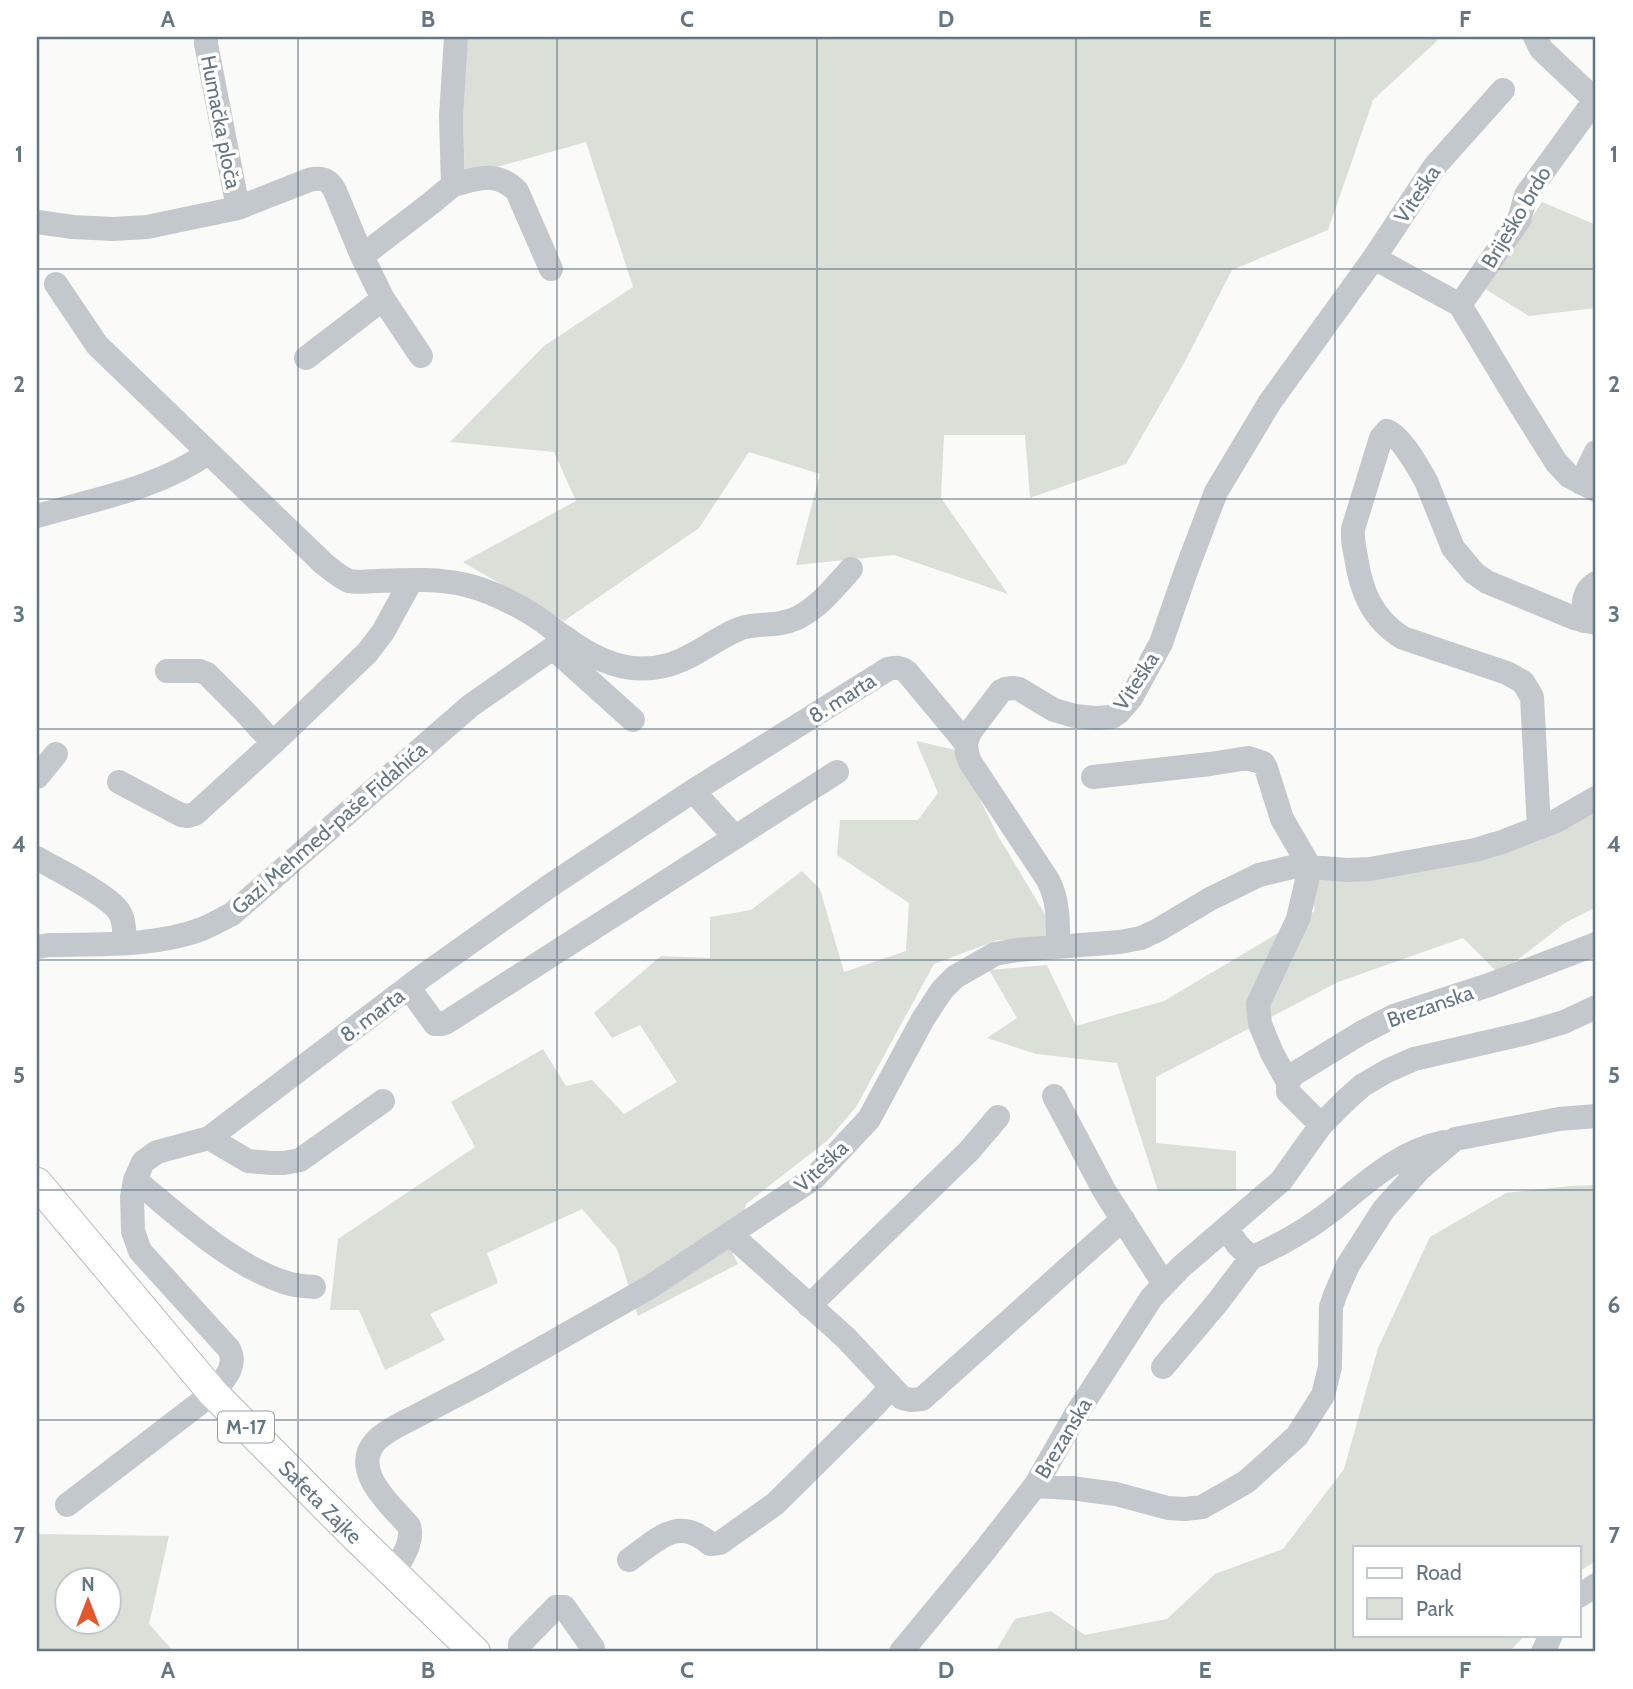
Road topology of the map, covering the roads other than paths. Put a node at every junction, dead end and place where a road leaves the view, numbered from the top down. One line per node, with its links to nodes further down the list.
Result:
1 (206, 37): 6 (street, Humačka ploča)
2 (456, 37): 5 (street)
3 (1535, 37): 13 (street, Briješko brdo)
4 (1503, 90): 9 (street, Viteška)
5 (453, 185): 8 (street); 10 (street)
6 (238, 208): 7 (street, Humačka ploča); 8 (street, Humačka ploča)
7 (37, 222)
8 (362, 256): 12 (street, Humačka ploča)
9 (1374, 258): 13 (street); 28 (street, Viteška)
10 (551, 269)
11 (56, 284): 17 (street)
12 (383, 299): 14 (street, Humačka ploča); 15 (street)
13 (1460, 305): 18 (street)
14 (421, 356)
15 (306, 358)
16 (1596, 452): 18 (street)
17 (208, 453): 19 (street); 21 (street)
18 (1589, 486)
19 (37, 516)
20 (851, 569): 24 (street)
21 (411, 581): 24 (street); 27 (street)
22 (1596, 583): 23 (street)
23 (1590, 622): 36 (street)
24 (559, 643): 26 (street); 40 (street, Gazi Mehmed-paše Fidahića)
25 (167, 671): 27 (street)
26 (633, 720)
27 (273, 743): 33 (street)
28 (966, 743): 34 (street, 8. marta); 42 (street)
29 (56, 754): 31 (street)
30 (837, 772): 37 (street)
31 (37, 776)
32 (1093, 777): 39 (street)
33 (119, 782)
34 (693, 791): 37 (street); 44 (street, 8. marta)
35 (1596, 798): 36 (street, Viteška)
36 (1539, 828): 39 (street, Viteška)
37 (735, 837): 44 (street)
38 (37, 858): 40 (street)
39 (1310, 867): 42 (street, Viteška); 46 (street)
40 (125, 943): 43 (street, Gazi Mehmed-paše Fidahića)
41 (1596, 944): 46 (street, Brezanska)
42 (1058, 946): 58 (street, Viteška)
43 (37, 947)
44 (409, 988): 52 (street, 8. marta)
45 (1596, 1007): 51 (street, Brezanska)
46 (1288, 1082): 51 (street)
47 (1054, 1096): 56 (street)
48 (383, 1101): 52 (street)
49 (1596, 1116): 53 (street)
50 (998, 1117): 62 (street)
51 (1321, 1125): 57 (street, Brezanska)
52 (209, 1138): 54 (street, 8. marta)
53 (1455, 1139): 59 (street); 66 (street)
54 (135, 1180): 61 (street); 65 (street)
55 (37, 1183): 65 (main road, Safeta Zajke / M-17)
56 (1123, 1219): 60 (street); 64 (street)
57 (1227, 1229): 59 (street); 60 (street, Brezanska)
58 (730, 1234): 62 (street); 69 (street, Viteška)
59 (1251, 1258): 63 (street)
60 (1164, 1284): 66 (street, Brezanska)
61 (314, 1287)
62 (809, 1306): 64 (street)
63 (1163, 1367)
64 (891, 1387): 68 (street)
65 (213, 1393): 67 (street); 69 (main road, Safeta Zajke / M-17)
66 (1035, 1486): 76 (street, Brezanska)
67 (67, 1505)
68 (629, 1560)
69 (394, 1573): 74 (main road, Safeta Zajke / M-17)
70 (1596, 1585): 71 (street)
71 (1580, 1596)
72 (1551, 1636): 77 (street)
73 (593, 1648): 75 (street)
74 (475, 1652)
75 (520, 1652)
76 (901, 1652)
77 (1543, 1652)

